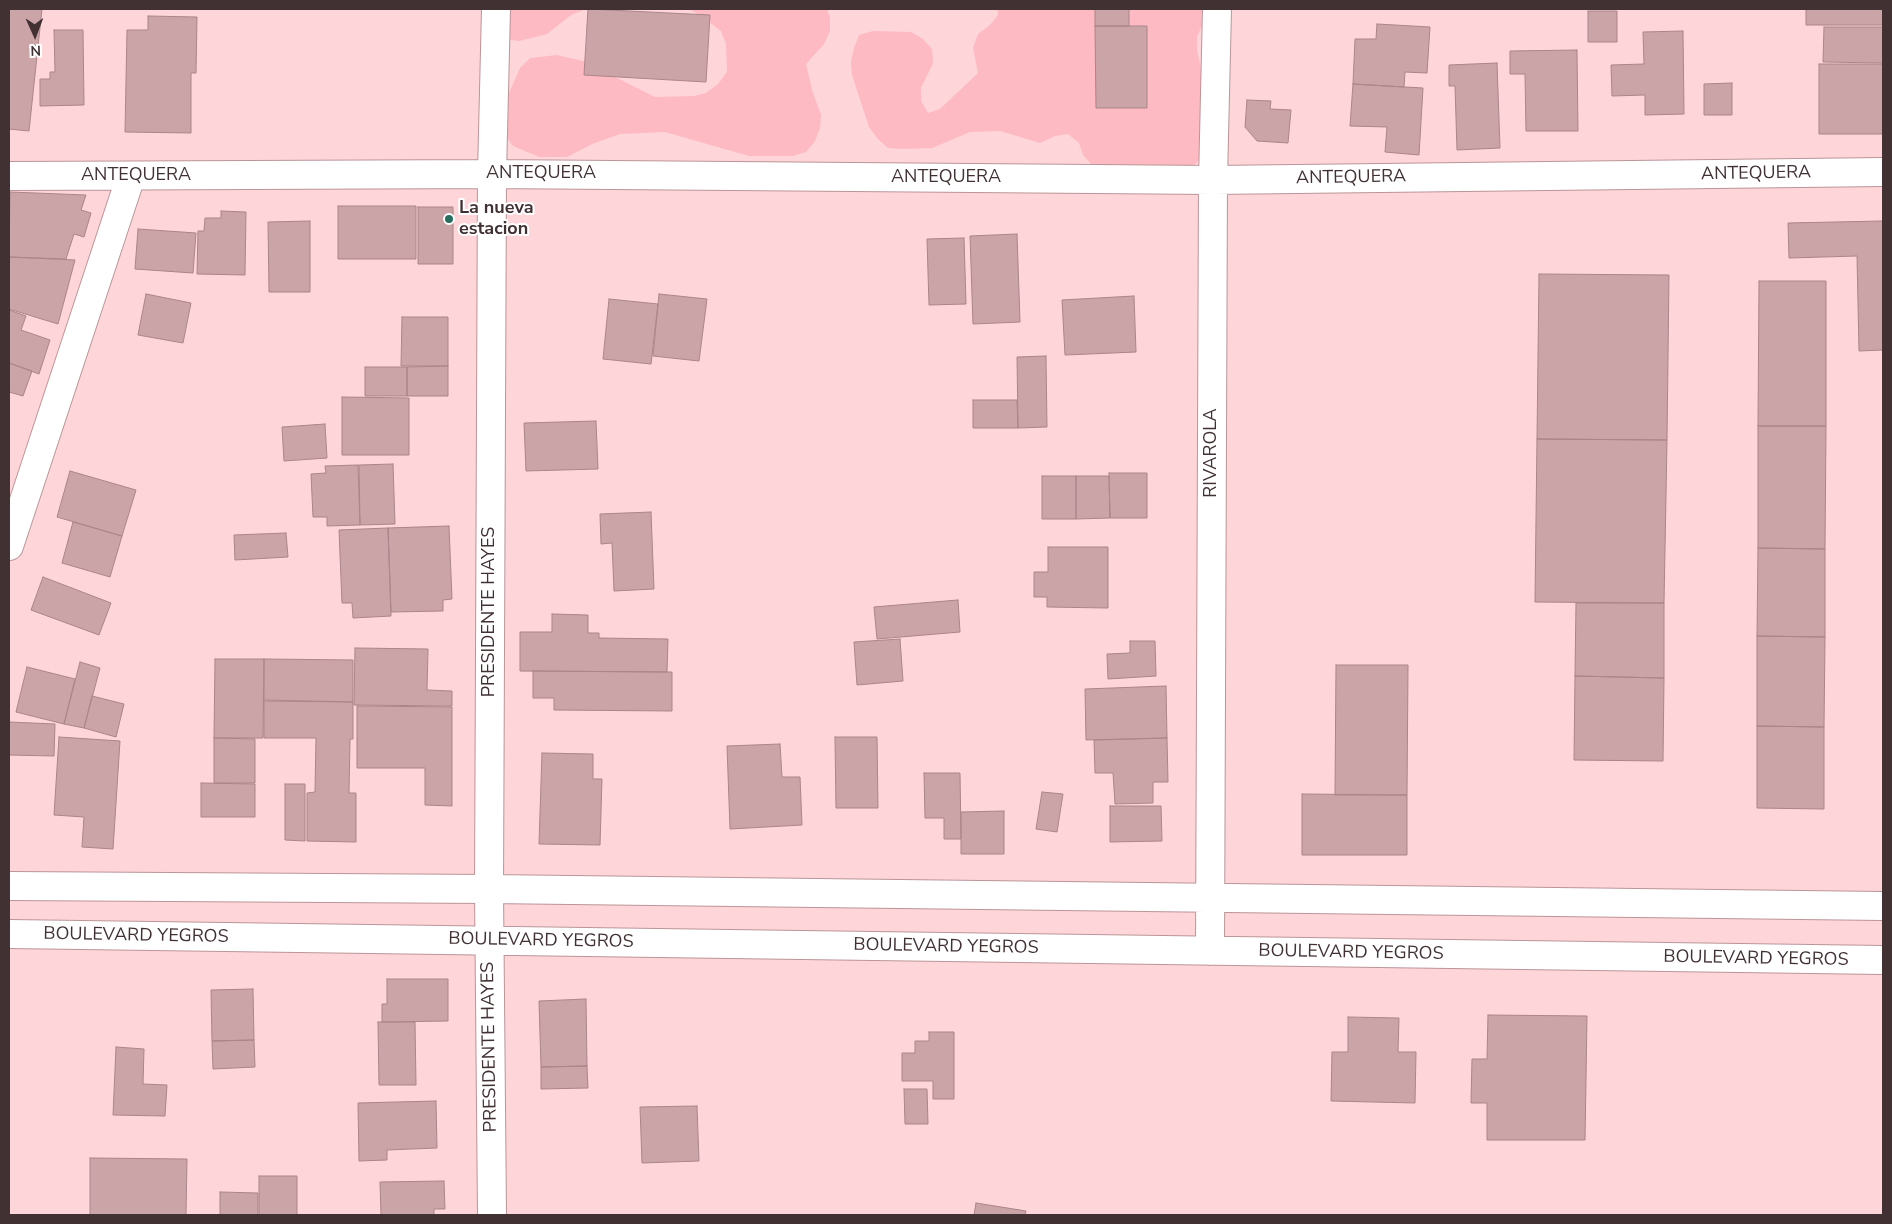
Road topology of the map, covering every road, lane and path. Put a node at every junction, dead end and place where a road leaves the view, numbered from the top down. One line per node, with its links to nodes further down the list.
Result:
1 (496, 9): 4 (street, PRESIDENTE HAYES)
2 (1217, 9): 7 (street, RIVAROLA)
3 (1883, 172): 7 (street, ANTEQUERA)
4 (492, 174): 6 (street, ANTEQUERA); 7 (street, ANTEQUERA); 10 (street, PRESIDENTE HAYES)
5 (9, 176): 6 (street, ANTEQUERA)
6 (131, 176): 8 (street)
7 (1213, 180): 11 (street, RIVAROLA)
8 (9, 546)
9 (9, 886): 10 (street)
10 (489, 890): 11 (street); 14 (street, PRESIDENTE HAYES)
11 (1210, 898): 12 (street); 15 (street, RIVAROLA)
12 (1883, 906)
13 (9, 934): 14 (street, BOULEVARD YEGROS)
14 (489, 940): 15 (street, BOULEVARD YEGROS); 17 (street, PRESIDENTE HAYES)
15 (1210, 950): 16 (street, BOULEVARD YEGROS)
16 (1883, 960)
17 (492, 1215)

